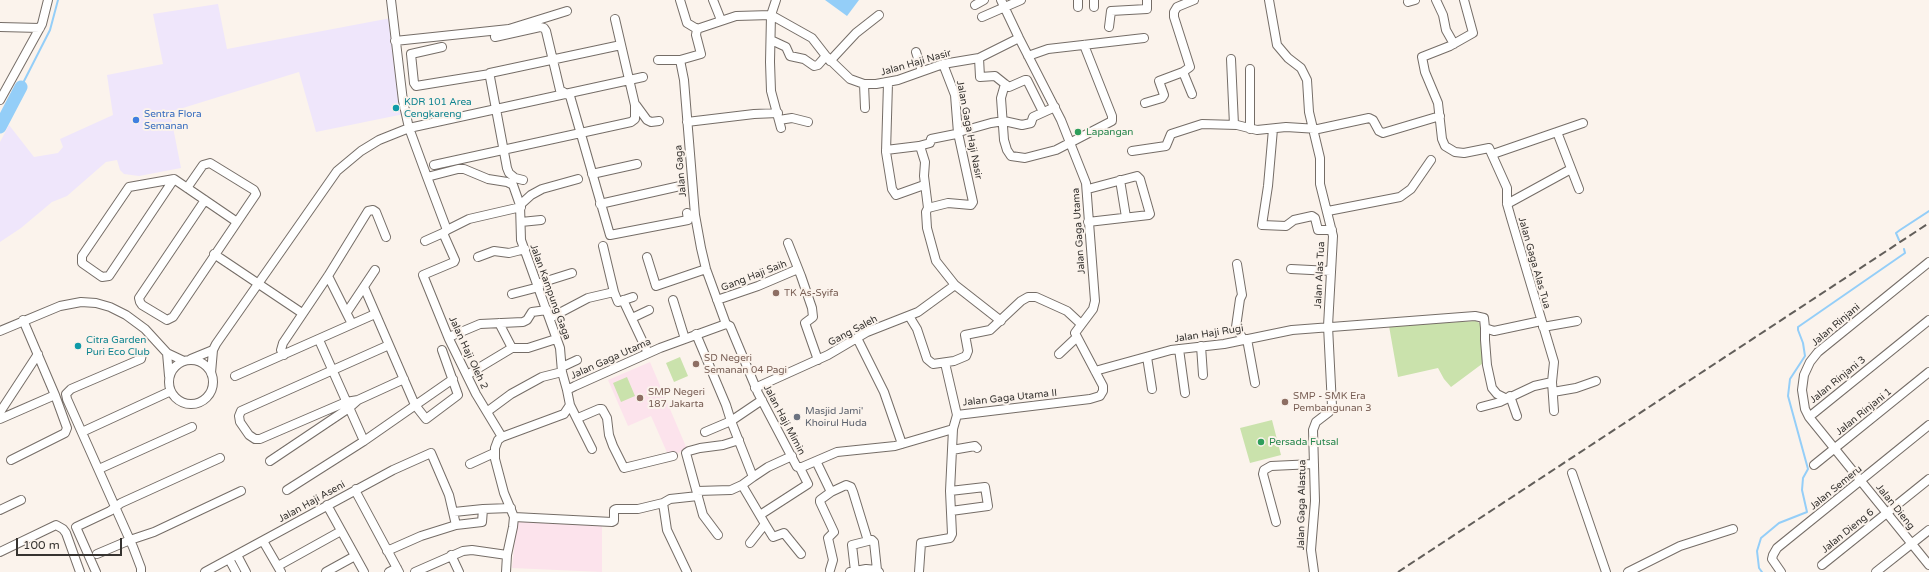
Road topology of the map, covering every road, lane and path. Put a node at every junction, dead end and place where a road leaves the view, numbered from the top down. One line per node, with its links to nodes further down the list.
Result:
1 (48, 0): 23 (street)
2 (391, 0): 28 (street)
3 (680, 0): 24 (street)
4 (713, 0): 20 (street)
5 (776, 0): 17 (street)
6 (984, 0): 14 (street)
7 (1021, 0): 13 (street)
8 (1148, 0): 22 (street)
9 (1194, 0): 45 (street)
10 (1269, 0): 70 (street, Jalan Alas Tua)
11 (1436, 0): 30 (street)
12 (1464, 0): 30 (street)
13 (1003, 3): 18 (street); 26 (street, Jalan Gaga Utama)
14 (975, 5)
15 (567, 11): 28 (street)
16 (879, 15): 37 (street)
17 (771, 16): 20 (street, Jalan Haji Nasir); 29 (street); 37 (street, Jalan Haji Nasir)
18 (982, 17)
19 (615, 19): 31 (street)
20 (722, 20): 24 (street, Jalan Haji Nasir)
21 (0, 27): 23 (street)
22 (1109, 27)
23 (40, 28): 54 (street)
24 (697, 29): 41 (street)
25 (495, 37): 36 (street)
26 (1019, 38): 35 (street, Jalan Gaga Utama); 38 (street, Jalan Haji Nasir)
27 (1144, 38): 32 (street)
28 (396, 40): 69 (street)
29 (772, 40): 37 (street); 63 (street)
30 (1454, 44): 61 (street)
31 (621, 45): 36 (street); 48 (street)
32 (1084, 45): 35 (street); 76 (street)
33 (442, 47): 46 (street)
34 (916, 52): 44 (street)
35 (1028, 56): 57 (street, Jalan Gaga Utama)
36 (552, 58): 46 (street); 52 (street)
37 (828, 58): 50 (street, Jalan Haji Nasir)
38 (979, 58): 42 (street, Jalan Haji Nasir); 51 (street)
39 (1231, 59): 68 (street)
40 (658, 60): 41 (street)
41 (680, 60): 65 (street, Jalan Gaga)
42 (943, 64): 44 (street, Jalan Haji Nasir); 75 (street, Jalan Gaga Haji Nasir)
43 (1250, 69): 71 (street)
44 (922, 71): 49 (street, Jalan Haji Nasir)
45 (1183, 72): 53 (street); 55 (street)
46 (490, 74): 59 (street)
47 (643, 77): 48 (street)
48 (630, 80): 52 (street); 56 (street)
49 (888, 83): 50 (street, Jalan Haji Nasir); 79 (street)
50 (864, 84): 58 (street)
51 (1005, 84): 60 (street); 64 (street)
52 (565, 93): 59 (street); 74 (street)
53 (1192, 94)
54 (0, 100)
55 (1145, 102)
56 (635, 105): 62 (street); 74 (street)
57 (1055, 107): 60 (street); 76 (street, Jalan Gaga Utama)
58 (865, 108)
59 (496, 109): 69 (street); 78 (street)
60 (1043, 112): 64 (street)
61 (1440, 116): 70 (street); 81 (street)
62 (659, 121)
63 (779, 121): 65 (street); 66 (street)
64 (1004, 121): 75 (street); 76 (street)
65 (687, 122): 121 (street, Jalan Gaga)
66 (808, 122)
67 (1583, 123): 73 (street)
68 (1234, 125): 71 (street); 80 (street)
69 (409, 128): 87 (street); 128 (street)
70 (1313, 128): 72 (street); 102 (street, Jalan Alas Tua)
71 (1250, 129): 72 (street)
72 (1273, 129): 109 (street)
73 (1557, 132): 81 (street); 85 (street)
74 (581, 133): 78 (street); 86 (street)
75 (958, 133): 77 (street); 101 (street, Jalan Gaga Haji Nasir)
76 (1071, 142): 96 (street, Jalan Gaga Utama)
77 (920, 146): 79 (street); 92 (street)
78 (504, 150): 84 (street); 90 (street)
79 (886, 150): 92 (street)
80 (1132, 151)
81 (1493, 154): 99 (street)
82 (1431, 160): 102 (street)
83 (637, 164): 86 (street)
84 (434, 165)
85 (1572, 169): 95 (street); 99 (street)
86 (592, 174): 98 (street)
87 (426, 177): 100 (street, Jalan Kampung Gaga); 110 (street)
88 (174, 179): 88 (street); 94 (street)
89 (578, 179): 100 (street)
90 (523, 180)
91 (1120, 180): 96 (street); 103 (street); 103 (street)
92 (924, 185): 101 (street)
93 (680, 186): 98 (street)
94 (187, 188): 97 (street); 106 (street)
95 (1579, 188)
96 (1088, 189): 108 (street, Jalan Gaga Utama)
97 (205, 200): 106 (street); 116 (street)
98 (600, 204): 105 (street)
99 (1507, 204): 153 (street, Jalan Gaga Alas Tua)
100 (521, 206): 107 (street, Jalan Kampung Gaga); 110 (street)
101 (928, 208): 130 (street)
102 (1328, 211): 109 (street, Jalan Alas Tua)
103 (1126, 217): 108 (street)
104 (542, 220): 107 (street)
105 (688, 220)
106 (237, 222): 116 (street)
107 (521, 222): 115 (street, Jalan Kampung Gaga)
108 (1088, 222): 152 (street, Jalan Gaga Utama)
109 (1332, 230): 125 (street, Jalan Alas Tua)
110 (445, 232): 112 (street); 158 (street, Jalan Haji Oleh 2)
111 (386, 237): 127 (street)
112 (425, 241)
113 (788, 243): 122 (street, Gang Haji Saih)
114 (603, 246): 132 (street)
115 (525, 249): 117 (street); 129 (street, Jalan Kampung Gaga)
116 (214, 254): 128 (street)
117 (478, 257)
118 (647, 257): 121 (street)
119 (1237, 264): 163 (street)
120 (1928, 266): 214 (street, Jalan Rinjani)
121 (706, 269): 137 (street, Jalan Gaga)
122 (798, 269): 137 (street, Gang Haji Saih); 180 (street, Gang Haji Saih)
123 (1291, 269): 125 (street)
124 (375, 270): 131 (street)
125 (1331, 271): 154 (street, Jalan Alas Tua)
126 (572, 274): 129 (street)
127 (328, 276): 139 (street); 140 (street)
128 (258, 283): 140 (street); 169 (street)
129 (538, 285): 133 (street); 142 (street, Jalan Kampung Gaga)
130 (955, 285): 143 (street, Gang Saleh); 147 (street)
131 (364, 287): 139 (street); 141 (street)
132 (614, 292): 135 (street); 142 (street)
133 (512, 294)
134 (632, 297): 135 (street)
135 (623, 300): 144 (street)
136 (673, 300): 159 (street)
137 (717, 300): 151 (street, Jalan Gaga)
138 (649, 310): 144 (street)
139 (346, 312): 150 (street)
140 (302, 313): 176 (street)
141 (375, 314): 150 (street); 165 (street)
142 (548, 314): 149 (street); 162 (street, Jalan Kampung Gaga)
143 (909, 316): 160 (street, Gang Saleh); 181 (street)
144 (632, 318): 172 (street)
145 (23, 320): 156 (street); 171 (street); 173 (street)
146 (1929, 320): 214 (street, Jalan Rinjani 3)
147 (1001, 321): 152 (street); 181 (street)
148 (1577, 321): 153 (street)
149 (499, 323): 158 (street); 167 (street)
150 (352, 324): 164 (street)
151 (726, 324): 157 (street, Jalan Gaga Utama); 196 (street, Jalan Haji Mimin)
152 (1081, 324): 161 (street, Jalan Gaga Utama)
153 (1542, 324): 155 (street); 194 (street, Jalan Gaga Alas Tua)
154 (1328, 326): 155 (street, Jalan Haji Rugi); 163 (street, Jalan Haji Rugi); 239 (street, Jalan Gaga Alastua)
155 (1485, 328): 203 (street)
156 (0, 330)
157 (696, 334): 159 (street, Jalan Gaga Utama); 217 (street)
158 (449, 337): 187 (street, Jalan Haji Oleh 2)
159 (685, 338): 172 (street, Jalan Gaga Utama)
160 (857, 338): 180 (street, Gang Saleh); 226 (street)
161 (1076, 338): 175 (street); 184 (street)
162 (556, 339): 167 (street); 182 (street, Jalan Kampung Gaga)
163 (1245, 339): 166 (street, Jalan Haji Rugi); 195 (street)
164 (319, 340): 176 (street); 183 (street)
165 (389, 345): 183 (street); 191 (street)
166 (1201, 346): 168 (street, Jalan Haji Rugi); 188 (street)
167 (512, 348): 187 (street)
168 (1179, 349): 177 (street, Jalan Haji Rugi); 200 (street)
169 (213, 350): 178 (street); 186 (street)
170 (442, 350): 192 (street)
171 (167, 353): 178 (street); 190 (street)
172 (648, 353): 198 (street, Jalan Gaga Utama)
173 (38, 354): 202 (street); 211 (street)
174 (142, 354): 221 (street)
175 (1059, 354)
176 (284, 355): 189 (street)
177 (1147, 356): 184 (street, Jalan Haji Rugi); 197 (street)
178 (186, 360): 186 (street); 190 (street)
179 (578, 360): 182 (street)
180 (818, 360): 196 (street, Gang Saleh)
181 (945, 363): 212 (street)
182 (562, 369): 198 (street, Jalan Kampung Gaga); 210 (street)
183 (333, 370): 205 (street); 205 (street)
184 (1095, 371): 212 (street, Jalan Gaga Utama II)
185 (1929, 372): 228 (street, Jalan Rinjani 1)
186 (211, 373): 199 (street)
187 (467, 375): 210 (street, Jalan Haji Oleh 2)
188 (1203, 375)
189 (235, 376)
190 (169, 377): 199 (street)
191 (404, 379): 205 (street); 206 (street)
192 (453, 379): 206 (street); 206 (street)
193 (1596, 381): 201 (street)
194 (1552, 382): 201 (street, Jalan Gaga Alas Tua); 203 (street)
195 (1255, 383)
196 (756, 388): 204 (street, Jalan Haji Mimin)
197 (1152, 389)
198 (567, 390): 207 (street, Jalan Gaga Utama)
199 (171, 391): 221 (street)
200 (1185, 392)
201 (1553, 392): 209 (street, Jalan Gaga Alas Tua)
202 (55, 395): 216 (street); 235 (street)
203 (1508, 397): 208 (street); 213 (street)
204 (762, 400): 217 (street); 233 (street, Jalan Haji Mimin)
205 (348, 405): 225 (street); 236 (street)
206 (415, 405): 225 (street)
207 (570, 405): 215 (street); 223 (street)
208 (1481, 407)
209 (1554, 410)
210 (488, 411): 223 (street, Jalan Haji Oleh 2)
211 (0, 412)
212 (957, 415): 220 (street, Jalan Gaga Utama II)
213 (1517, 416)
214 (1809, 417): 228 (street, Jalan Rinjani)
215 (578, 418): 229 (street); 232 (street)
216 (0, 419)
217 (731, 421): 222 (street); 224 (street)
218 (1929, 425): 246 (street, Jalan Semeru)
219 (192, 426): 242 (street)
220 (953, 428): 226 (street, Jalan Haji Mimin); 230 (street, Jalan Gaga Utama II)
221 (82, 432): 242 (street)
222 (705, 432)
223 (502, 437): 231 (street)
224 (739, 440): 244 (street); 253 (street)
225 (364, 441): 248 (street)
226 (902, 444): 237 (street, Jalan Haji Mimin)
227 (977, 448): 230 (street)
228 (1834, 448): 240 (street, Jalan Rinjani 1); 246 (street, Jalan Rinjani)
229 (592, 449)
230 (952, 450): 251 (street, Jalan Gaga Utama II)
231 (494, 453): 238 (street); 258 (street)
232 (673, 456)
233 (792, 456): 241 (street, Jalan Haji Mimin); 244 (street)
234 (220, 458): 257 (street)
235 (11, 460)
236 (270, 461)
237 (816, 462): 241 (street, Jalan Haji Mimin); 252 (street)
238 (470, 464)
239 (1314, 464): 266 (street); 309 (street, Jalan Gaga Alastua)
240 (1814, 465)
241 (800, 468): 264 (street)
242 (99, 469): 257 (street)
243 (1572, 473): 310 (street)
244 (753, 477): 247 (street)
245 (1929, 479): 263 (street, Jalan Dieng 6)
246 (1860, 481): 263 (street, Jalan Dieng); 312 (street, Jalan Semeru)
247 (742, 485): 253 (street); 264 (street)
248 (287, 490)
249 (241, 491): 275 (street)
250 (355, 491): 256 (street, Jalan Haji Aseni); 262 (street, Jalan Haji Aseni); 278 (street)
251 (950, 491): 261 (street, Jalan Gaga Utama II); 261 (street)
252 (831, 492): 274 (street); 291 (street)
253 (697, 494): 255 (street); 272 (street)
254 (21, 500): 260 (street)
255 (663, 503): 265 (street); 306 (street)
256 (327, 505): 271 (street); 273 (street, Jalan Haji Aseni)
257 (116, 507): 275 (street); 295 (street)
258 (511, 508): 259 (street); 265 (street)
259 (483, 509): 262 (street); 268 (street)
260 (0, 510)
261 (951, 511): 308 (street, Jalan Gaga Utama II)
262 (454, 512): 268 (street)
263 (1887, 513): 277 (street, Jalan Dieng); 287 (street, Jalan Dieng 6)
264 (760, 515): 267 (street)
265 (514, 517): 284 (street)
266 (1276, 522)
267 (765, 524): 276 (street); 281 (street)
268 (456, 525): 278 (street)
269 (1733, 529): 311 (street)
270 (1929, 530): 277 (street)
271 (341, 531): 285 (street); 289 (street)
272 (718, 535)
273 (263, 541): 282 (street, Jalan Haji Aseni); 289 (street)
274 (868, 541): 292 (street); 293 (street)
275 (132, 543): 280 (street); 296 (street)
276 (750, 543)
277 (1912, 544): 288 (street, Jalan Dieng); 313 (street)
278 (387, 551): 290 (street)
279 (0, 552): 294 (street)
280 (97, 554)
281 (801, 554)
282 (237, 555): 286 (street, Jalan Haji Aseni); 299 (street)
283 (451, 555): 284 (street); 303 (street); 304 (street)
284 (507, 555): 305 (street)
285 (355, 556): 300 (street); 301 (street)
286 (229, 559): 297 (street, Jalan Haji Aseni); 298 (street)
287 (1822, 565)
288 (1929, 565)
289 (279, 569)
290 (398, 570): 302 (street)
291 (831, 571): 307 (street)
292 (852, 571): 293 (street)
293 (874, 571)
294 (80, 572)
295 (96, 572)
296 (141, 572)
297 (206, 572)
298 (236, 572)
299 (246, 572)
300 (326, 572)
301 (364, 572)
302 (389, 572)
303 (414, 572)
304 (459, 572)
305 (506, 572)
306 (687, 572)
307 (821, 572)
308 (919, 572)
309 (1314, 572)
310 (1606, 572)
311 (1628, 572)
312 (1781, 572)
313 (1876, 572)

